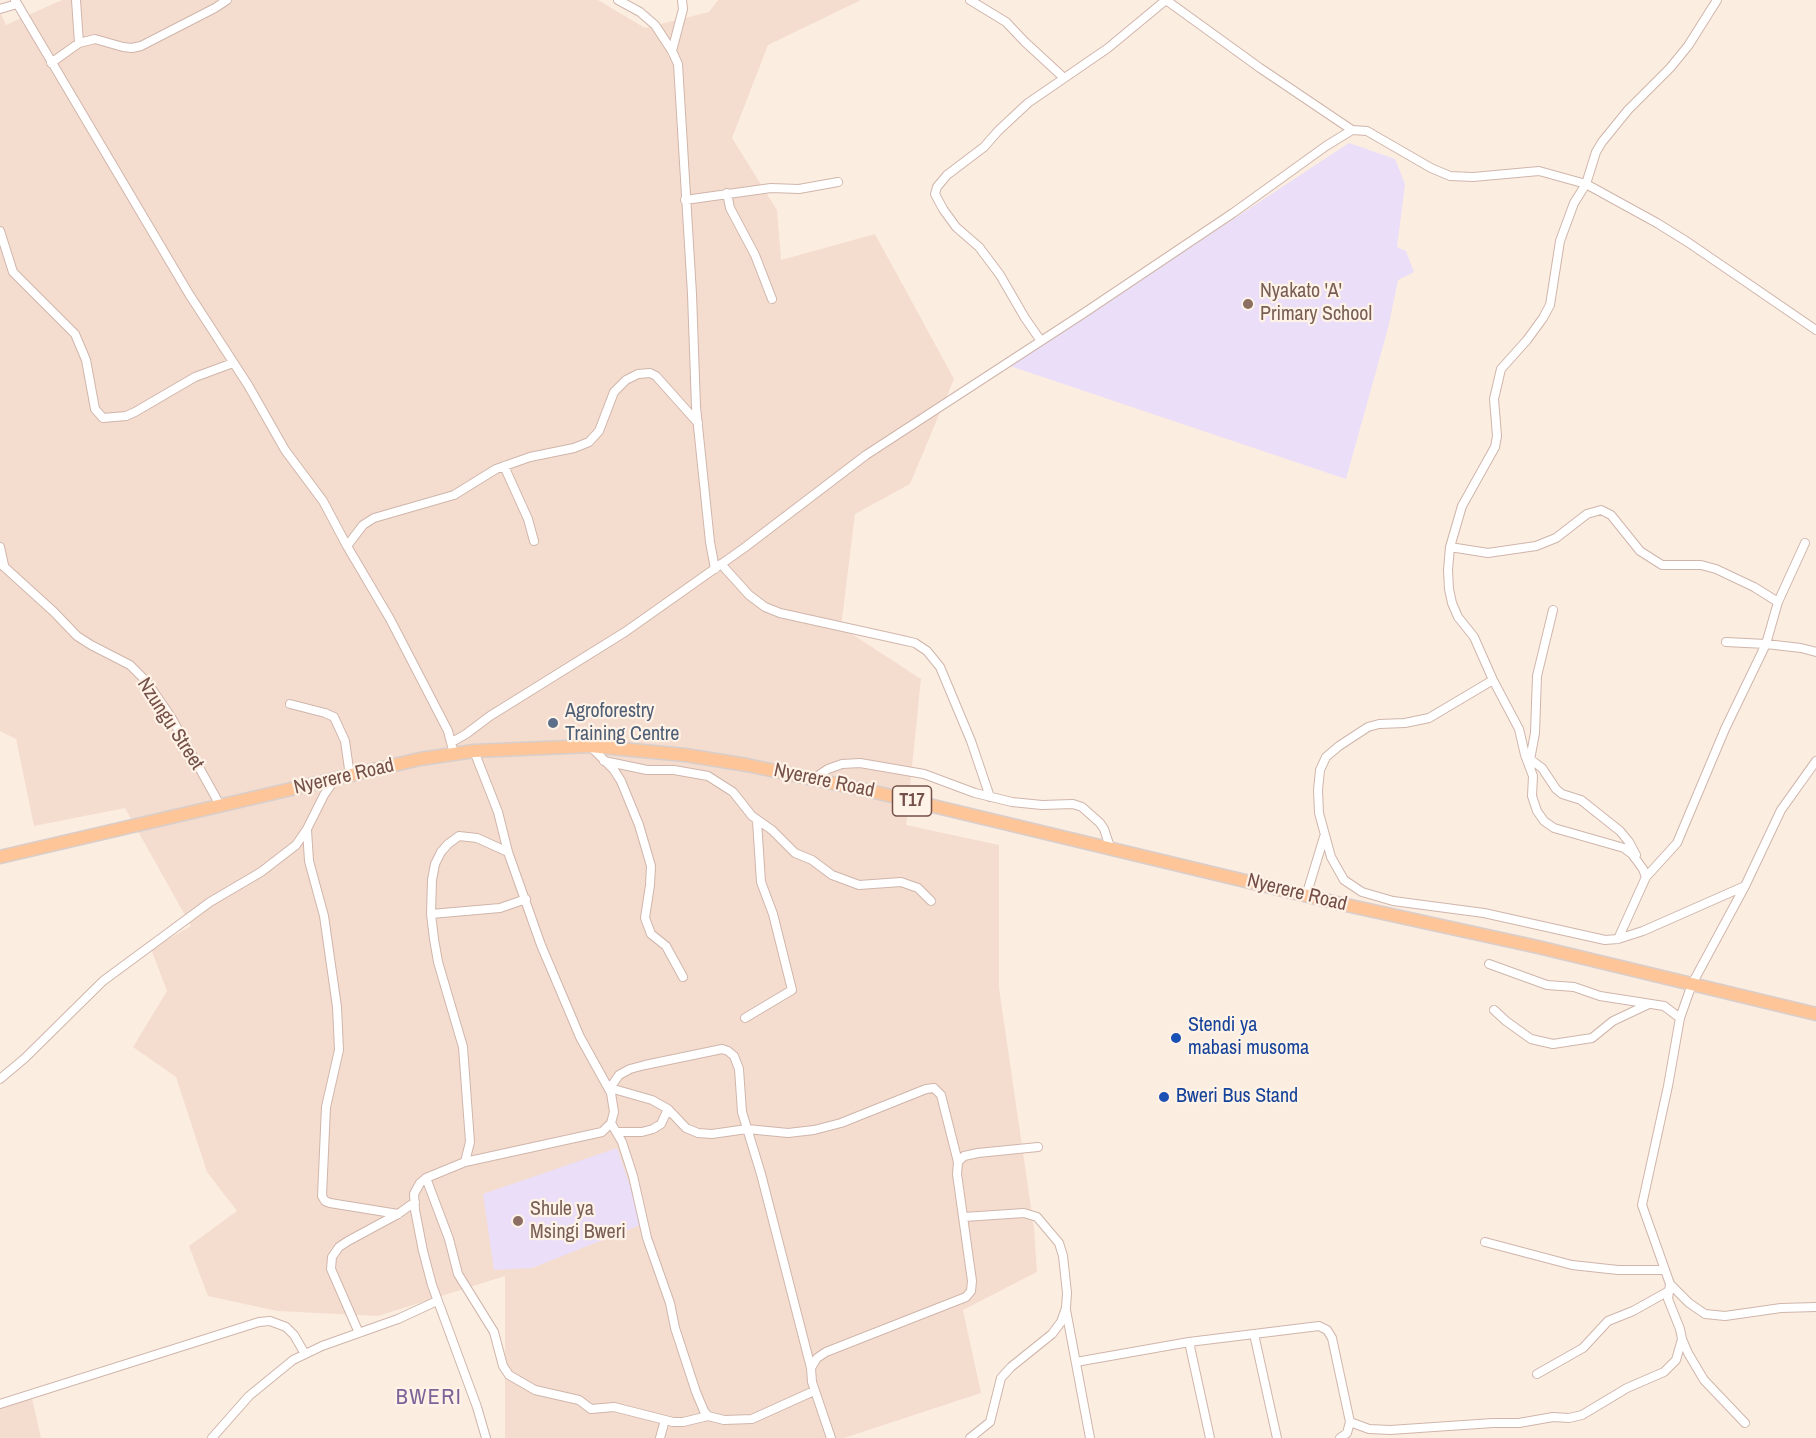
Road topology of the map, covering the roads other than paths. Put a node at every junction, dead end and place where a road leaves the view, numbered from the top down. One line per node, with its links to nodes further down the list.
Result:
1 (76, 0): 11 (street)
2 (226, 0): 11 (street)
3 (618, 0): 12 (street)
4 (687, 0): 9 (street)
5 (970, 0): 14 (street)
6 (1166, 0): 14 (street); 15 (street)
7 (1717, 0): 17 (street)
8 (16, 2): 10 (street); 13 (street)
9 (682, 4): 12 (street)
10 (0, 9)
11 (79, 44): 13 (street)
12 (672, 51): 19 (street)
13 (51, 63): 24 (street)
14 (1064, 78): 23 (street)
15 (1352, 130): 17 (street); 23 (street)
16 (838, 183): 18 (street)
17 (1586, 184): 22 (street); 31 (street)
18 (727, 194): 19 (street); 21 (street)
19 (685, 200): 25 (street)
20 (0, 231): 24 (street)
21 (772, 299)
22 (1816, 330)
23 (1041, 341): 33 (street)
24 (233, 363): 29 (street)
25 (698, 423): 26 (street); 33 (street)
26 (504, 466): 27 (street); 29 (street)
27 (534, 541)
28 (1805, 543): 34 (street)
29 (347, 546): 42 (street)
30 (0, 547): 32 (street)
31 (1450, 547): 34 (street); 39 (street)
32 (2, 564): 52 (street, Nzungu Street)
33 (718, 566): 42 (street); 51 (street)
34 (1778, 602): 37 (street)
35 (1553, 610): 46 (street)
36 (1726, 642): 37 (street)
37 (1766, 644): 38 (street); 60 (street)
38 (1816, 652)
39 (1493, 680): 46 (street); 55 (street)
40 (290, 704): 48 (street)
41 (590, 746): 43 (main road, Nyerere Road / T17); 44 (street); 50 (main road, Nyerere Road / T17)
42 (453, 748): 43 (main road, Nyerere Road / T17); 48 (main road, Nyerere Road / T17)
43 (474, 751): 57 (street)
44 (604, 760): 53 (street); 68 (street)
45 (1816, 761): 47 (street)
46 (1530, 763): 59 (street); 59 (street)
47 (1813, 771): 61 (street)
48 (350, 776): 49 (main road, Nyerere Road / T17)
49 (335, 779): 52 (main road, Nyerere Road / T17); 54 (street)
50 (813, 779): 51 (street); 56 (main road, Nyerere Road / T17)
51 (990, 797): 56 (street)
52 (219, 805): 58 (main road, Nyerere Road / T17)
53 (758, 821): 64 (street); 73 (street)
54 (307, 829): 76 (street); 87 (street)
55 (1324, 836): 62 (street); 66 (street)
56 (1110, 847): 62 (main road, Nyerere Road / T17)
57 (508, 852): 63 (street); 65 (street)
58 (0, 857)
59 (1638, 861): 60 (street)
60 (1646, 877): 66 (street)
61 (1745, 886): 66 (street); 69 (street)
62 (1306, 896): 69 (main road, Nyerere Road / T17)
63 (526, 899): 65 (street); 75 (street)
64 (931, 901)
65 (431, 914): 83 (street)
66 (1618, 939)
67 (1489, 964): 70 (street)
68 (683, 977)
69 (1692, 984): 72 (main road, Nyerere Road / T17); 74 (street)
70 (1650, 1003): 71 (street); 74 (street)
71 (1494, 1010)
72 (1816, 1014)
73 (745, 1018)
74 (1680, 1018): 90 (street)
75 (604, 1078): 77 (street); 79 (street)
76 (0, 1079)
77 (610, 1088): 78 (street); 80 (street)
78 (668, 1109): 80 (street); 81 (street)
79 (611, 1123): 81 (street); 83 (street)
80 (747, 1129): 84 (street); 101 (street)
81 (618, 1132): 105 (street)
82 (1038, 1147): 84 (street)
83 (465, 1162): 85 (street)
84 (958, 1162): 88 (street)
85 (426, 1178): 86 (street); 106 (street)
86 (415, 1202): 87 (street); 92 (street)
87 (398, 1214): 95 (street)
88 (964, 1216): 94 (street); 101 (street)
89 (1485, 1242): 90 (street)
90 (1665, 1270): 91 (street)
91 (1668, 1288): 93 (street); 97 (street); 102 (street)
92 (437, 1301): 95 (street); 111 (street)
93 (1816, 1307)
94 (1066, 1308): 100 (street); 114 (street)
95 (359, 1333): 99 (street)
96 (1254, 1335): 98 (street); 107 (street); 117 (street)
97 (1682, 1339): 107 (street); 108 (street)
98 (1189, 1342): 100 (street); 116 (street)
99 (305, 1354): 104 (street); 110 (street)
100 (1076, 1362): 115 (street)
101 (811, 1368): 103 (street)
102 (1537, 1374)
103 (814, 1392): 105 (street); 113 (street)
104 (0, 1404)
105 (708, 1416): 106 (street)
106 (665, 1420): 112 (street)
107 (1350, 1422): 109 (street)
108 (1745, 1423)
109 (1346, 1436)
110 (215, 1437)
111 (486, 1438)
112 (660, 1438)
113 (831, 1438)
114 (970, 1438)
115 (1090, 1438)
116 (1210, 1438)
117 (1277, 1438)

